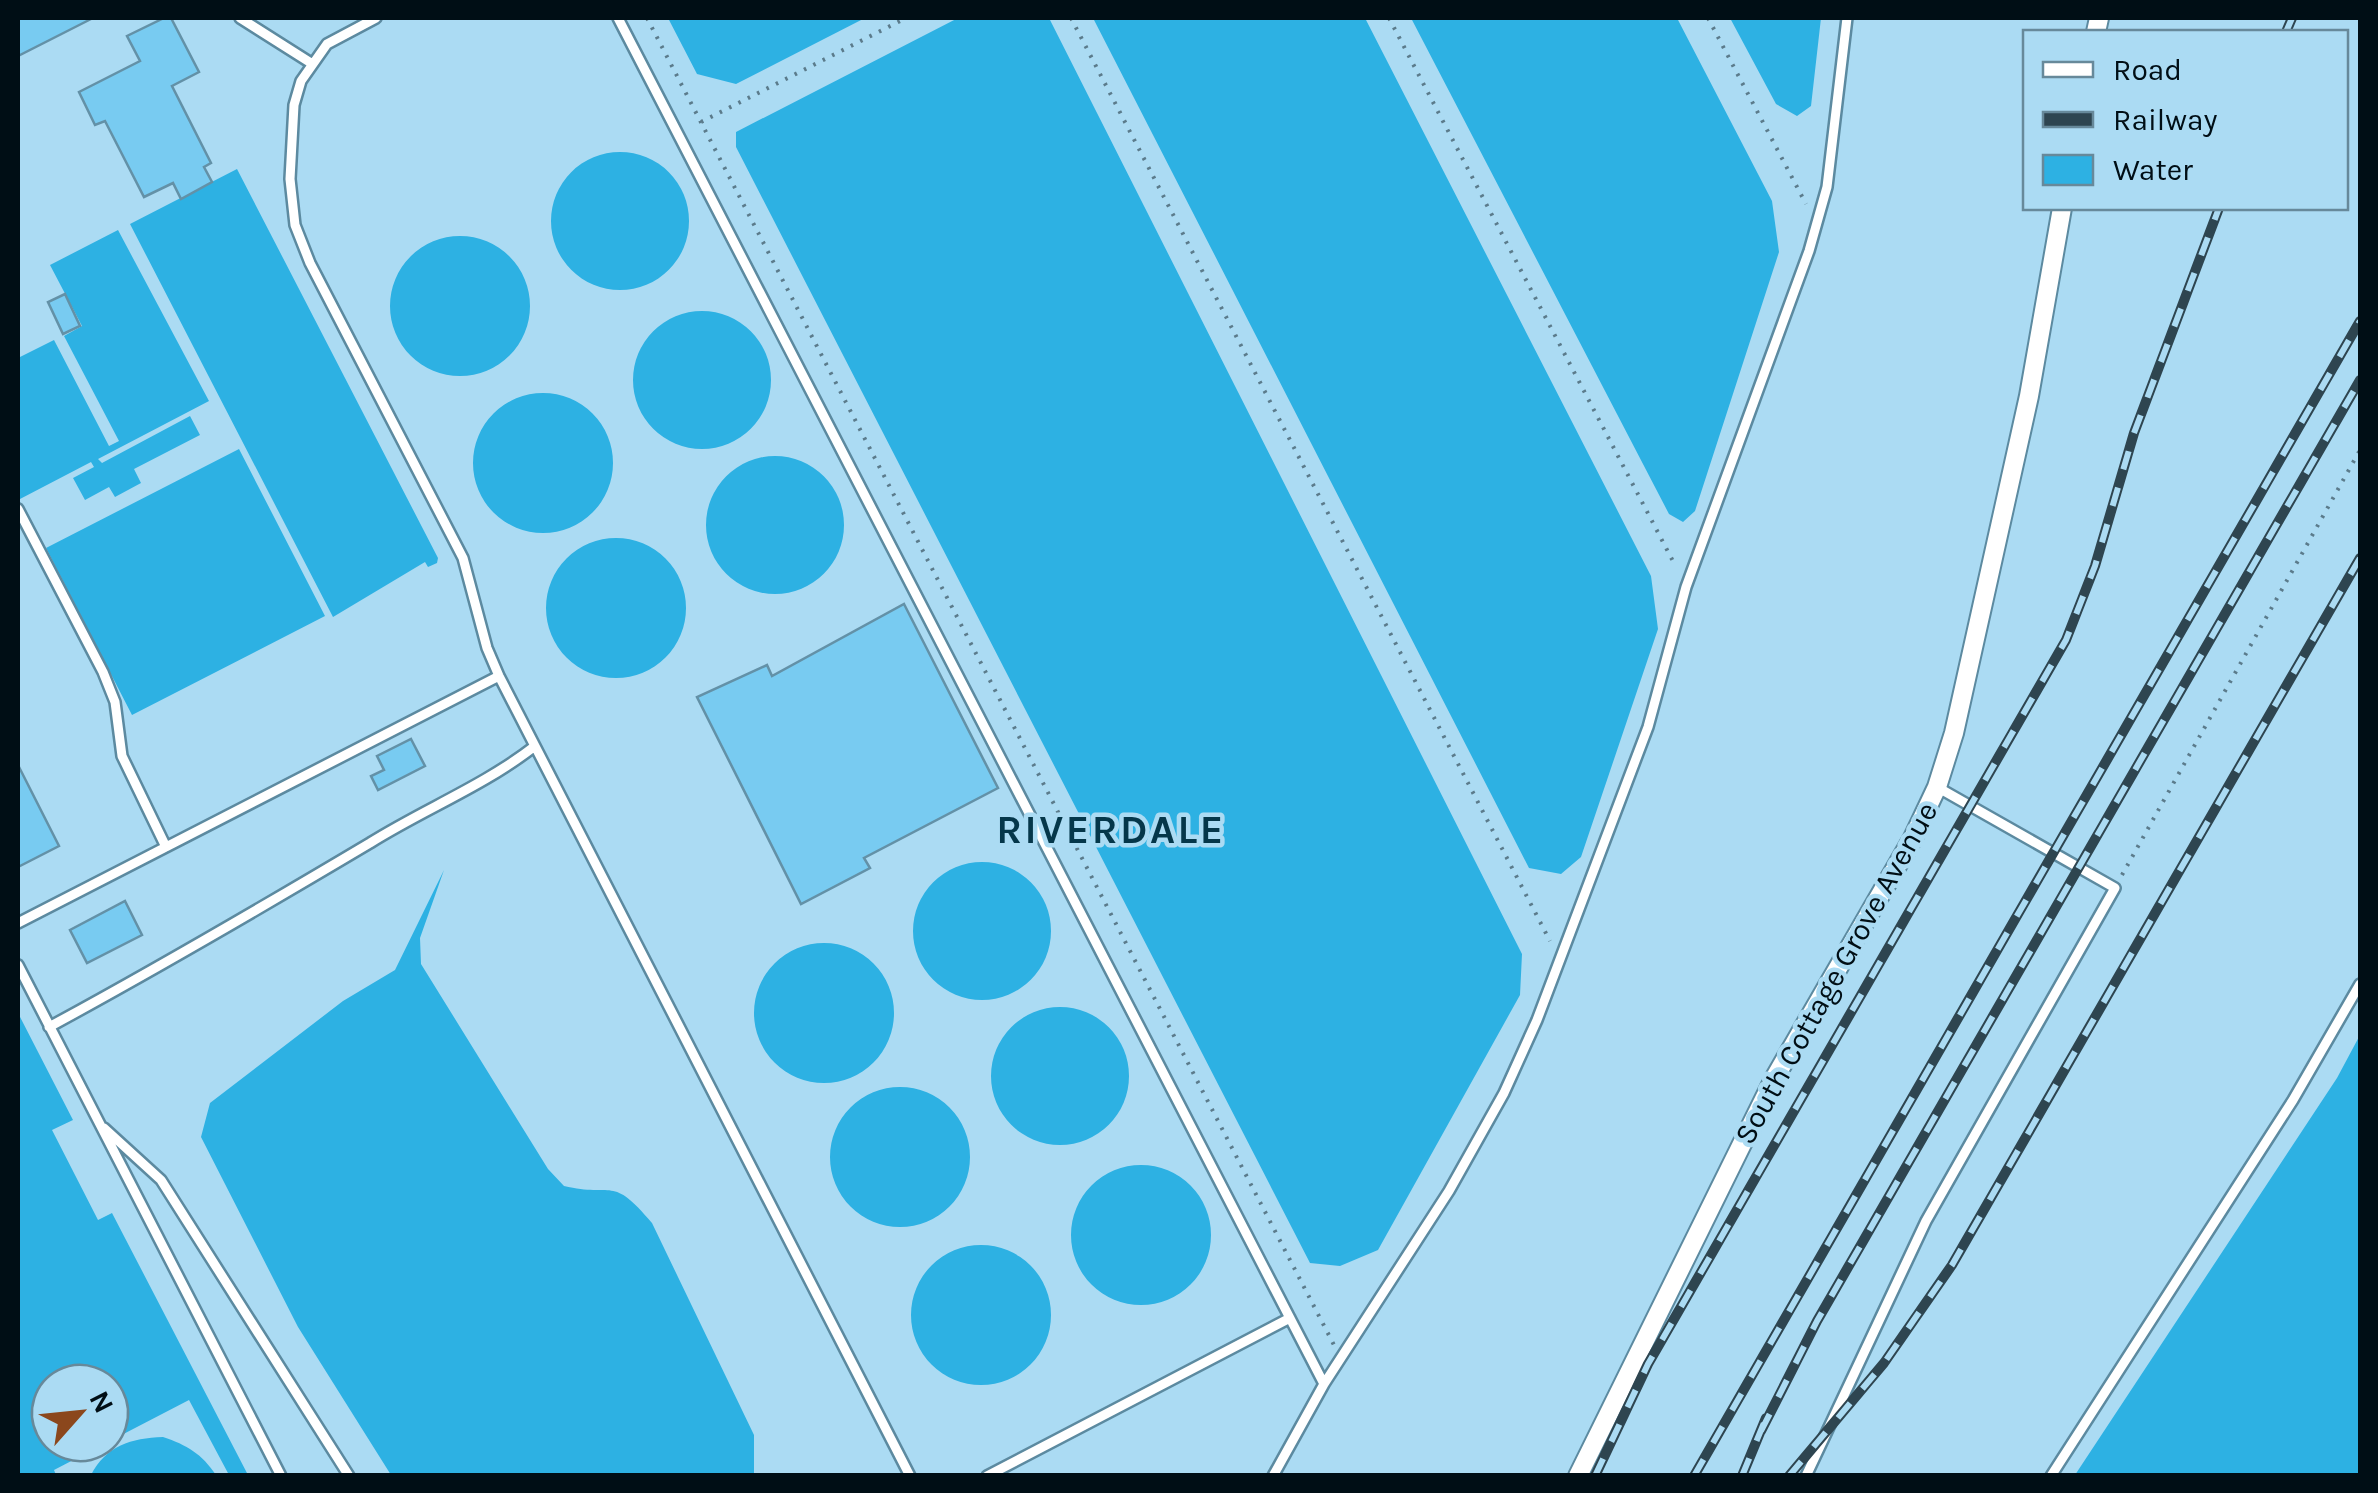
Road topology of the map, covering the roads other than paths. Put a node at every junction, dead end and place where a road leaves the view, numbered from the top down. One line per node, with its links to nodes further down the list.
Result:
1 (240, 18): 5 (lane)
2 (376, 18): 5 (lane)
3 (618, 18): 17 (lane)
4 (1847, 18): 18 (lane)
5 (310, 63): 8 (lane)
6 (2062, 210): 10 (street, South Cottage Grove Avenue)
7 (18, 509): 11 (lane)
8 (499, 676): 9 (lane); 11 (lane)
9 (536, 746): 15 (lane); 21 (lane)
10 (1938, 787): 24 (street, South Cottage Grove Avenue); 25 (lane)
11 (166, 846): 12 (lane)
12 (18, 923)
13 (18, 965): 15 (lane)
14 (2360, 984): 26 (lane)
15 (50, 1027): 16 (lane)
16 (100, 1125): 19 (lane); 20 (lane)
17 (1290, 1318): 18 (lane); 22 (lane)
18 (1324, 1384): 23 (lane)
19 (281, 1476)
20 (349, 1476)
21 (910, 1476)
22 (986, 1476)
23 (1273, 1476)
24 (1578, 1476)
25 (1806, 1476)
26 (2051, 1476)

